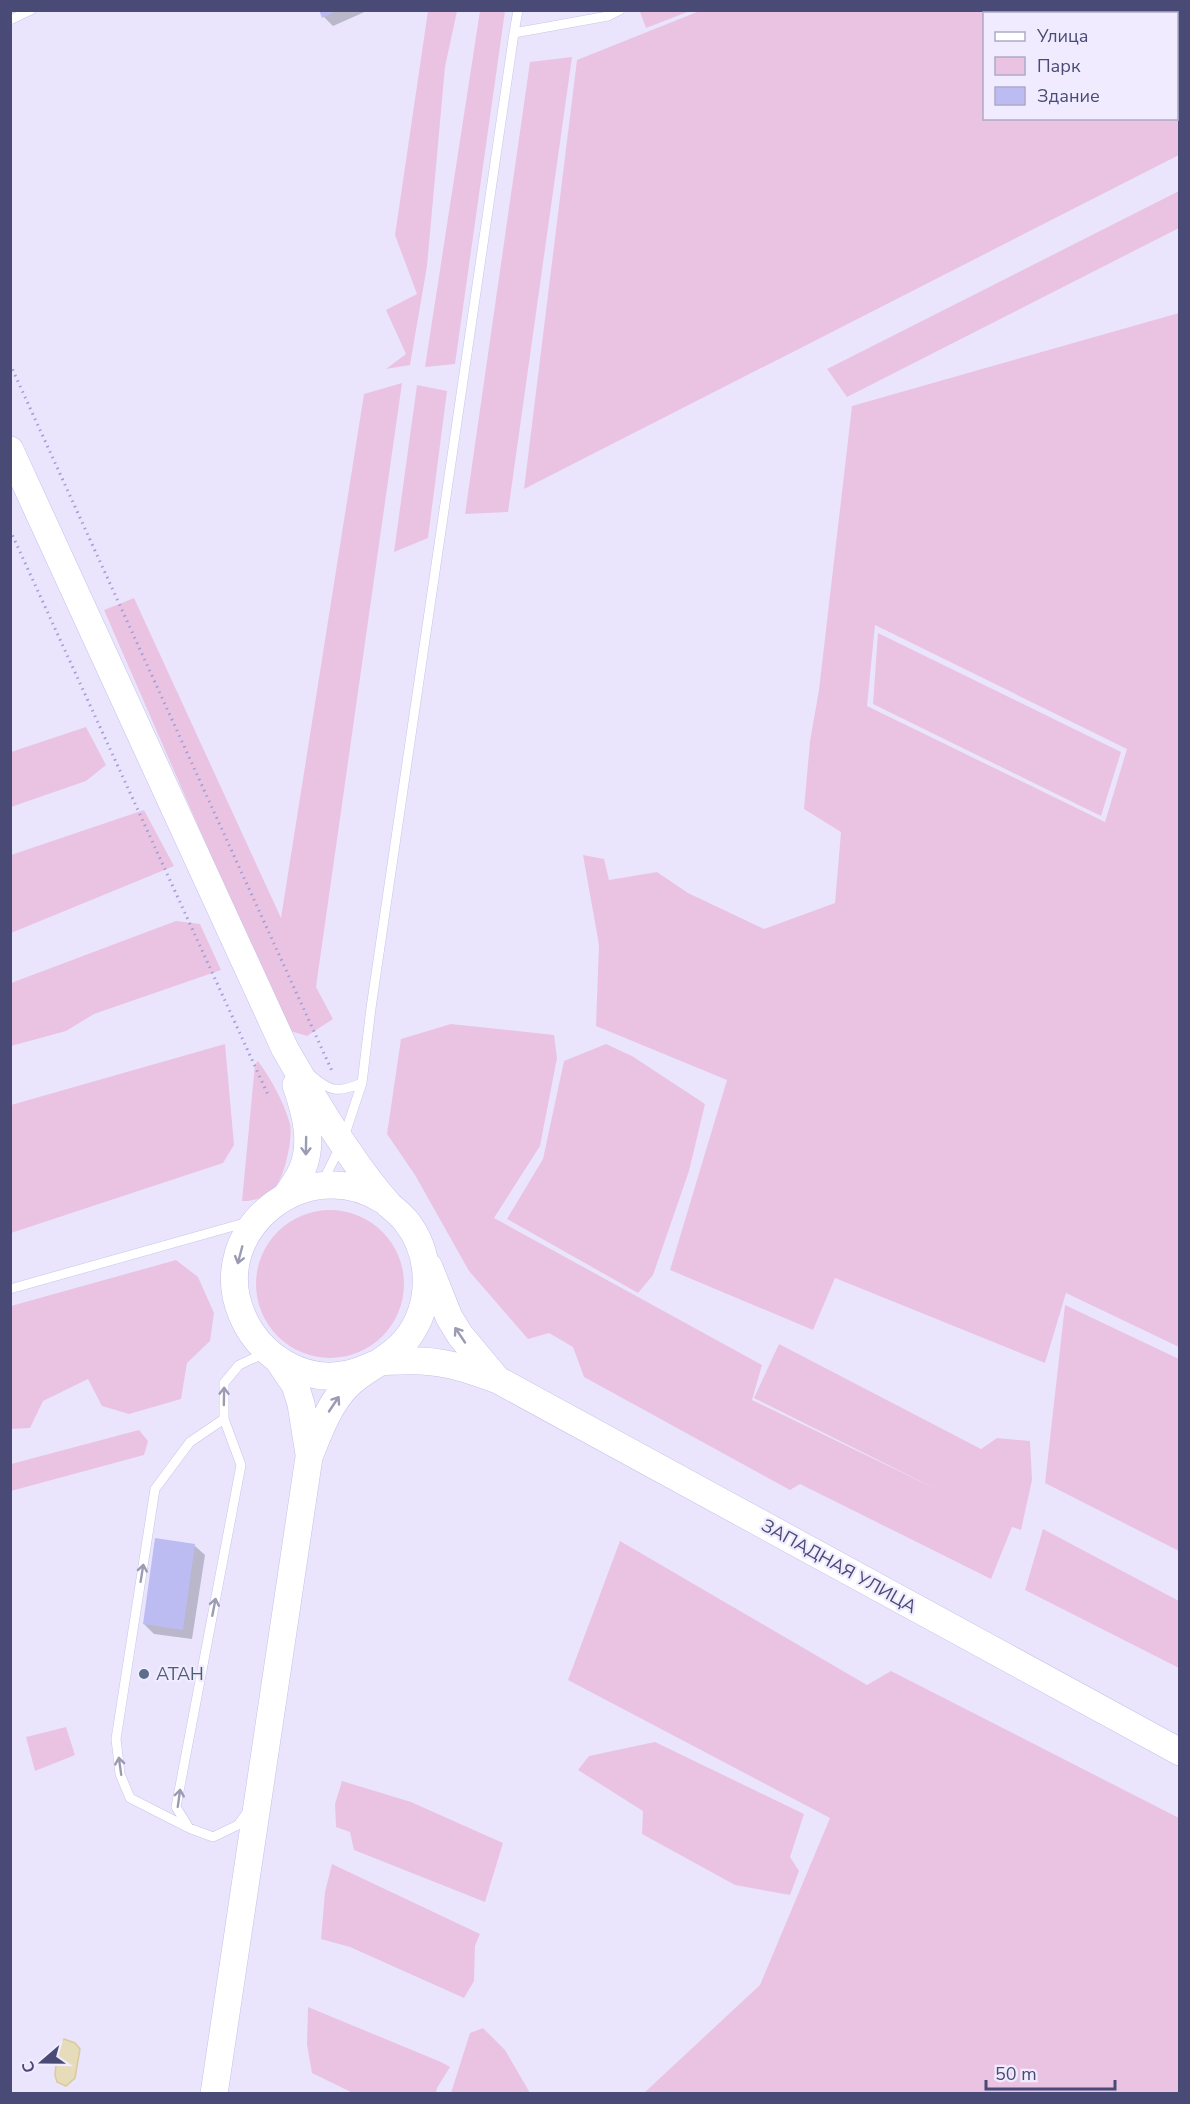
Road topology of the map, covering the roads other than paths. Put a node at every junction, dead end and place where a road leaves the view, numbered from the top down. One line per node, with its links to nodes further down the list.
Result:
1 (31, 10): 4 (lane)
2 (518, 10): 5 (lane)
3 (620, 10): 5 (lane)
4 (10, 20)
5 (514, 33): 8 (lane)
6 (10, 450): 7 (main road)
7 (285, 1049): 8 (lane); 9 (main road); 11 (main road, one-way to 11)
8 (362, 1083): 9 (lane)
9 (342, 1143): 10 (lane); 12 (main road)
10 (321, 1185): 11 (main road); 12 (main road)
11 (287, 1195): 13 (main road)
12 (389, 1204): 14 (main road)
13 (256, 1220): 15 (lane); 16 (main road, one-way to 16)
14 (418, 1241): 17 (main road); 18 (main road, ЗАПАДНАЯ УЛИЦА, one-way to 14)
15 (10, 1289)
16 (273, 1356): 17 (main road); 19 (lane, one-way to 16); 20 (main road)
17 (379, 1363): 18 (main road, ЗАПАДНАЯ УЛИЦА); 20 (main road, one-way to 17)
18 (498, 1380): 21 (main road, ЗАПАДНАЯ УЛИЦА)
19 (224, 1419): 23 (lane, one-way to 19); 23 (lane, one-way to 19)
20 (309, 1457): 22 (main road)
21 (1179, 1752)
22 (260, 1797): 23 (lane); 24 (main road)
23 (189, 1828)
24 (214, 2094)

